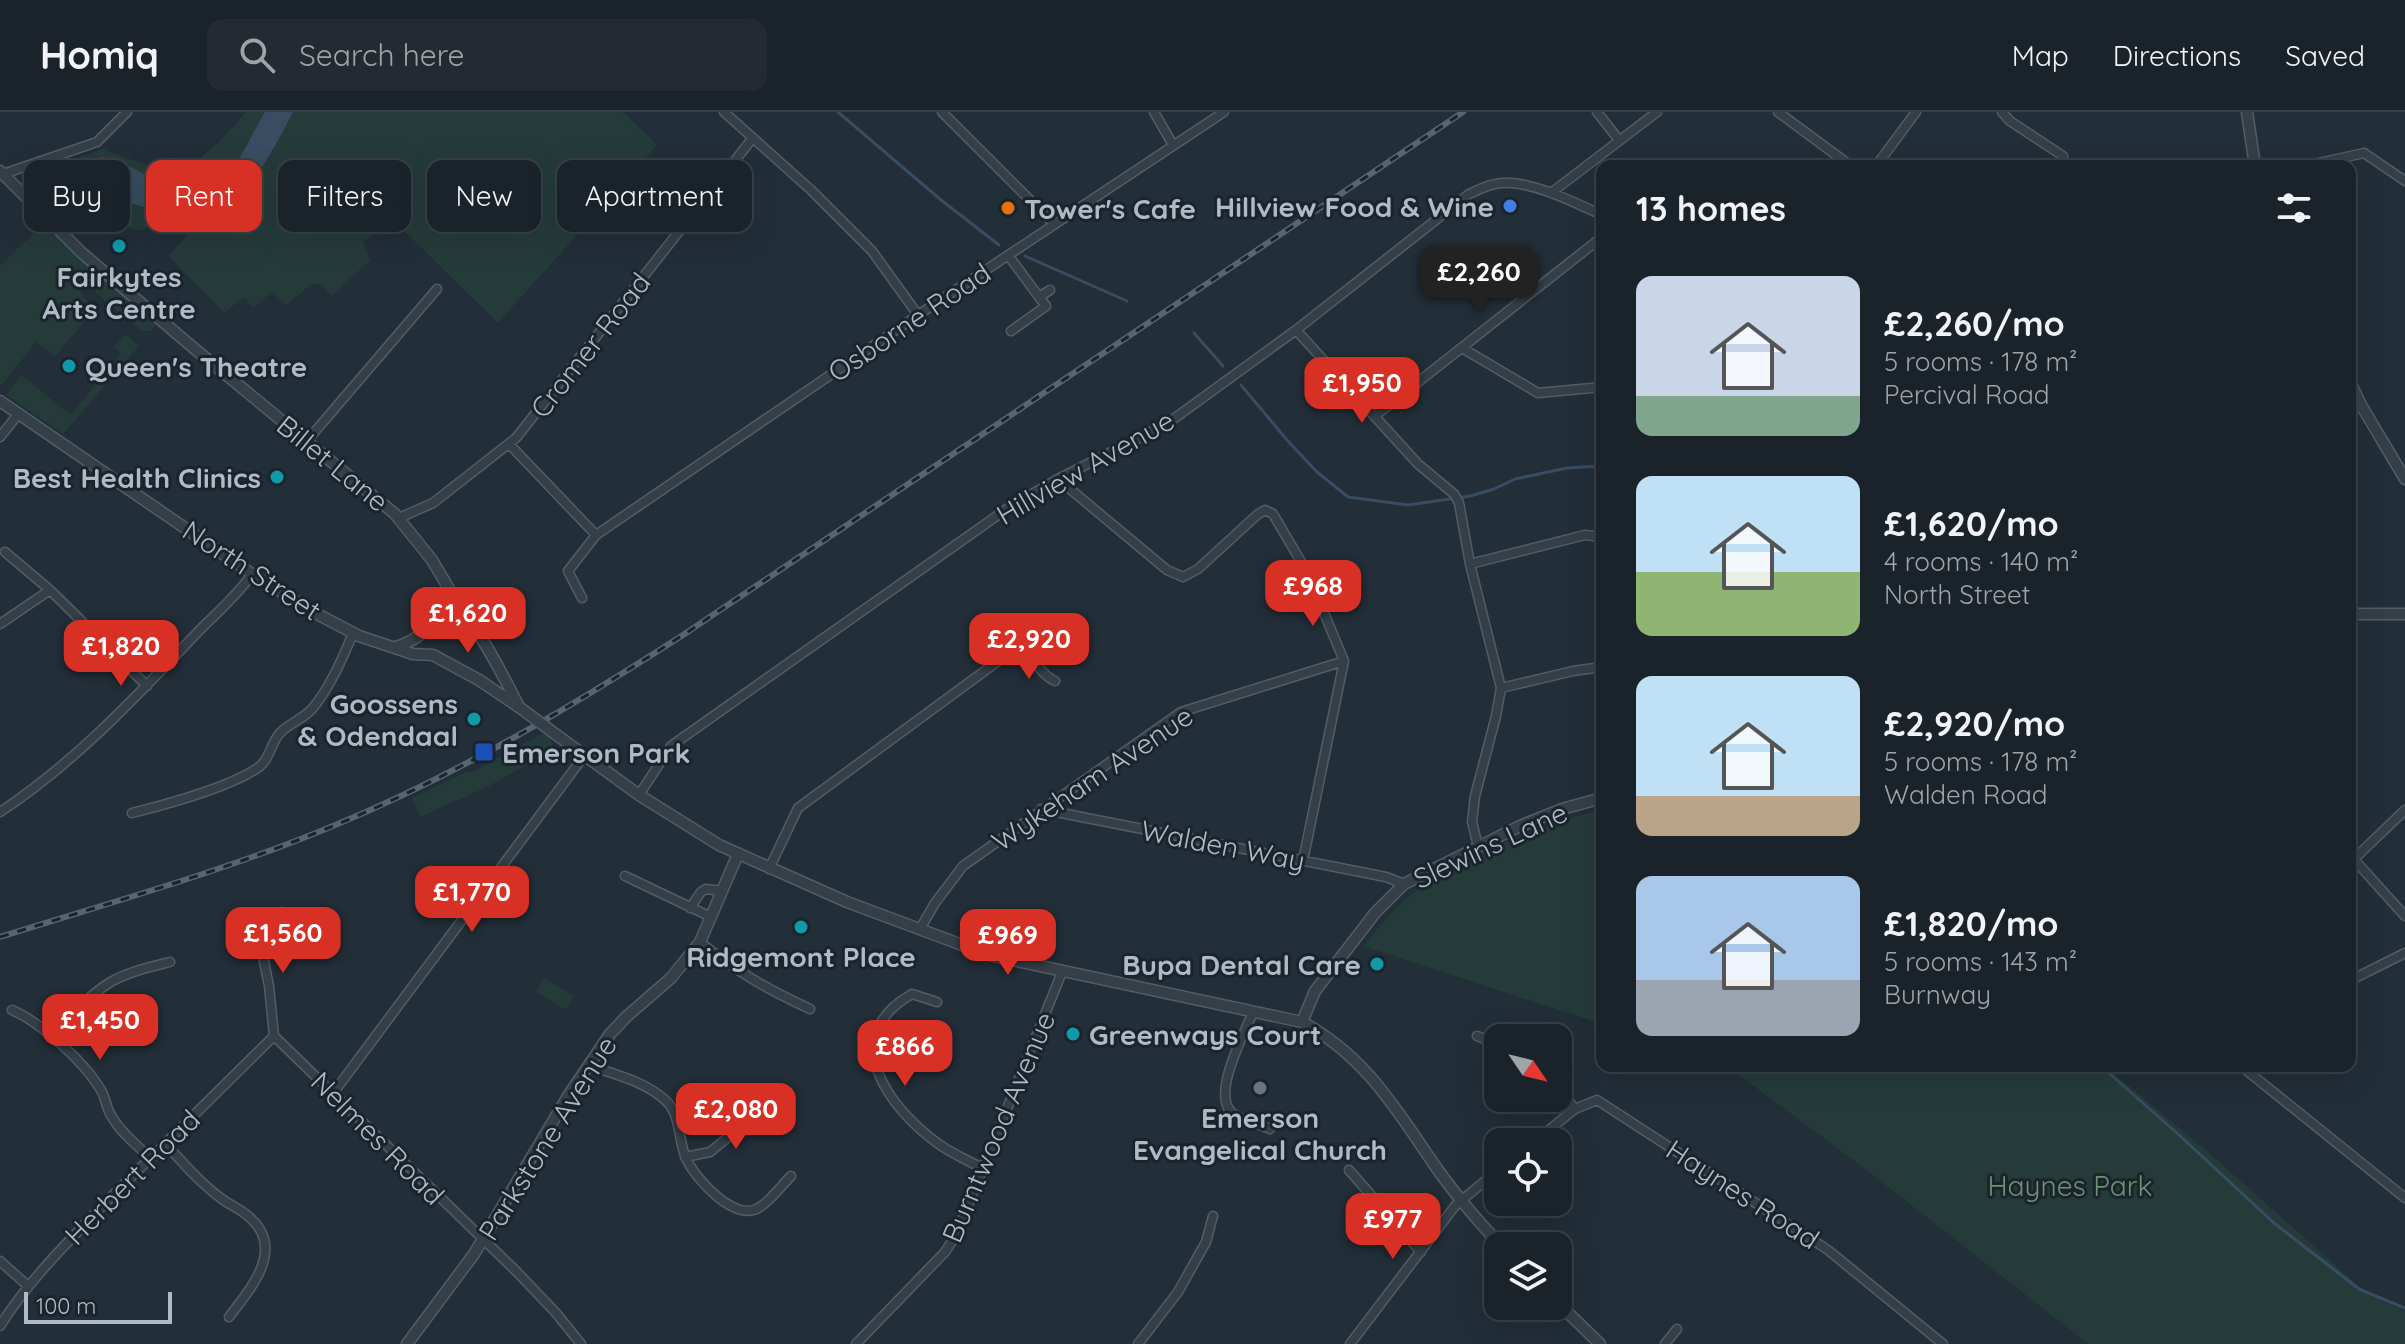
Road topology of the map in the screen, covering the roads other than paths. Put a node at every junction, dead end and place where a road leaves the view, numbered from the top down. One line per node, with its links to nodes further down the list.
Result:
1 (127, 112): 20 (street)
2 (724, 112): 12 (street)
3 (942, 112): 24 (street)
4 (1154, 112): 14 (street)
5 (1224, 112): 14 (street, Osborne Road)
6 (1597, 112): 13 (street)
7 (1657, 112): 13 (street)
8 (1778, 112): 16 (street)
9 (1916, 112): 17 (street)
10 (2002, 112): 15 (street)
11 (2247, 112): 18 (street)
12 (752, 139): 30 (street); 41 (street, Cromer Road)
13 (1619, 140): 22 (street)
14 (1173, 145): 24 (street, Osborne Road)
15 (2063, 156)
16 (1843, 160)
17 (1880, 160)
18 (2253, 160)
19 (2332, 160): 21 (street)
20 (2, 172): 40 (street, Billet Lane)
21 (2405, 181)
22 (1551, 193): 23 (street, Hillview Avenue); 31 (street, Hillview Avenue)
23 (1596, 212)
24 (1054, 224): 26 (street, Osborne Road)
25 (1596, 242): 33 (street)
26 (1008, 255): 29 (street); 30 (street, Osborne Road)
27 (437, 289): 40 (street)
28 (1050, 290): 29 (street)
29 (1039, 297): 32 (street)
30 (918, 315): 45 (street, Osborne Road)
31 (1296, 330): 38 (street); 42 (street, Hillview Avenue)
32 (1011, 331)
33 (1462, 348): 34 (street); 38 (street)
34 (1596, 388)
35 (2356, 395): 43 (street)
36 (0, 401): 37 (street, North Street)
37 (19, 413): 39 (street); 49 (street, North Street)
38 (1375, 416): 48 (street)
39 (0, 437)
40 (306, 442): 44 (street, Billet Lane)
41 (510, 445): 44 (street, Cromer Road); 45 (street)
42 (1058, 479): 62 (street); 71 (street, Hillview Avenue)
43 (2405, 479)
44 (399, 518): 50 (street, Billet Lane)
45 (596, 535): 52 (street, Osborne Road)
46 (1596, 536): 48 (street)
47 (5, 552): 51 (street)
48 (1470, 564): 68 (street)
49 (252, 574): 58 (street, North Street); 67 (street)
50 (443, 579): 53 (street); 56 (street, Billet Lane)
51 (50, 590): 57 (street); 67 (street)
52 (582, 598)
53 (443, 611): 56 (street); 59 (street)
54 (2356, 614): 55 (street)
55 (2405, 614)
56 (465, 616): 63 (street, Billet Lane)
57 (0, 624)
58 (353, 633): 60 (street, North Street); 76 (street)
59 (422, 634): 60 (street); 61 (street)
60 (396, 647): 61 (street, North Street)
61 (433, 655): 65 (street, North Street)
62 (1344, 661): 73 (street, Wykeham Avenue); 80 (street)
63 (496, 663): 65 (street); 69 (street, Billet Lane)
64 (1596, 668): 68 (street)
65 (479, 680): 69 (street, North Street)
66 (1055, 681): 82 (street)
67 (147, 686): 75 (street)
68 (1501, 688): 77 (street)
69 (519, 707): 70 (street, North Street, bridge)
70 (584, 756): 71 (street, North Street); 107 (street)
71 (639, 795): 79 (street, North Street)
72 (1596, 800): 77 (street, Slewins Lane)
73 (1041, 809): 80 (street, Walden Way); 90 (street, Wykeham Avenue)
74 (2405, 810): 78 (street)
75 (0, 812)
76 (132, 813)
77 (1478, 846): 84 (street, Slewins Lane)
78 (2356, 853)
79 (738, 854): 82 (street, North Street); 85 (street, Parkstone Avenue)
80 (1303, 861): 84 (street, Walden Way)
81 (2356, 861): 88 (street)
82 (769, 869): 90 (street, North Street)
83 (625, 876): 86 (street)
84 (1404, 884): 100 (street, Slewins Lane)
85 (721, 891): 86 (street); 89 (street, Parkstone Avenue)
86 (690, 908): 89 (street)
87 (281, 912): 102 (street)
88 (2405, 916)
89 (711, 917): 91 (street, Parkstone Avenue)
90 (920, 929): 94 (street, North Street)
91 (700, 942): 97 (street); 105 (street, Parkstone Avenue)
92 (2405, 953): 95 (street)
93 (170, 962): 101 (street)
94 (1062, 972): 99 (street, North Street); 116 (street, Burntwood Avenue)
95 (2356, 978)
96 (937, 1002): 116 (street)
97 (810, 1009)
98 (12, 1010): 101 (street)
99 (1253, 1012): 100 (street, North Street); 112 (street)
100 (1302, 1022): 121 (street, North Street)
101 (52, 1036): 115 (street)
102 (274, 1036): 107 (street, Nelmes Road); 113 (street, Herbert Road)
103 (1477, 1036): 104 (street)
104 (1484, 1039)
105 (589, 1065): 114 (street); 124 (street, Parkstone Avenue)
106 (2248, 1072): 120 (street)
107 (334, 1092): 124 (street, Nelmes Road)
108 (761, 1103): 114 (street)
109 (1572, 1105): 110 (street)
110 (1575, 1109): 111 (street); 139 (street, Haynes Road)
111 (1551, 1128)
112 (1270, 1129)
113 (165, 1143): 115 (street, Herbert Road); 128 (street)
114 (685, 1157): 118 (street)
115 (150, 1158): 127 (street, Herbert Road)
116 (984, 1169): 134 (street, Burntwood Avenue)
117 (1349, 1170): 125 (street)
118 (791, 1176)
119 (1484, 1181): 121 (street)
120 (2405, 1198)
121 (1461, 1199): 123 (street, North Street); 125 (street)
122 (1213, 1216): 135 (street)
123 (1489, 1232)
124 (482, 1240): 132 (street, Parkstone Avenue); 133 (street, Nelmes Road)
125 (1421, 1252): 136 (street)
126 (0, 1261): 127 (street)
127 (28, 1286): 130 (street, Herbert Road)
128 (229, 1317)
129 (1572, 1317): 137 (street)
130 (0, 1326)
131 (1677, 1329): 138 (street)
132 (407, 1344)
133 (581, 1344)
134 (856, 1344)
135 (1138, 1344)
136 (1350, 1344)
137 (1600, 1344)
138 (1665, 1344)
139 (1943, 1344)

